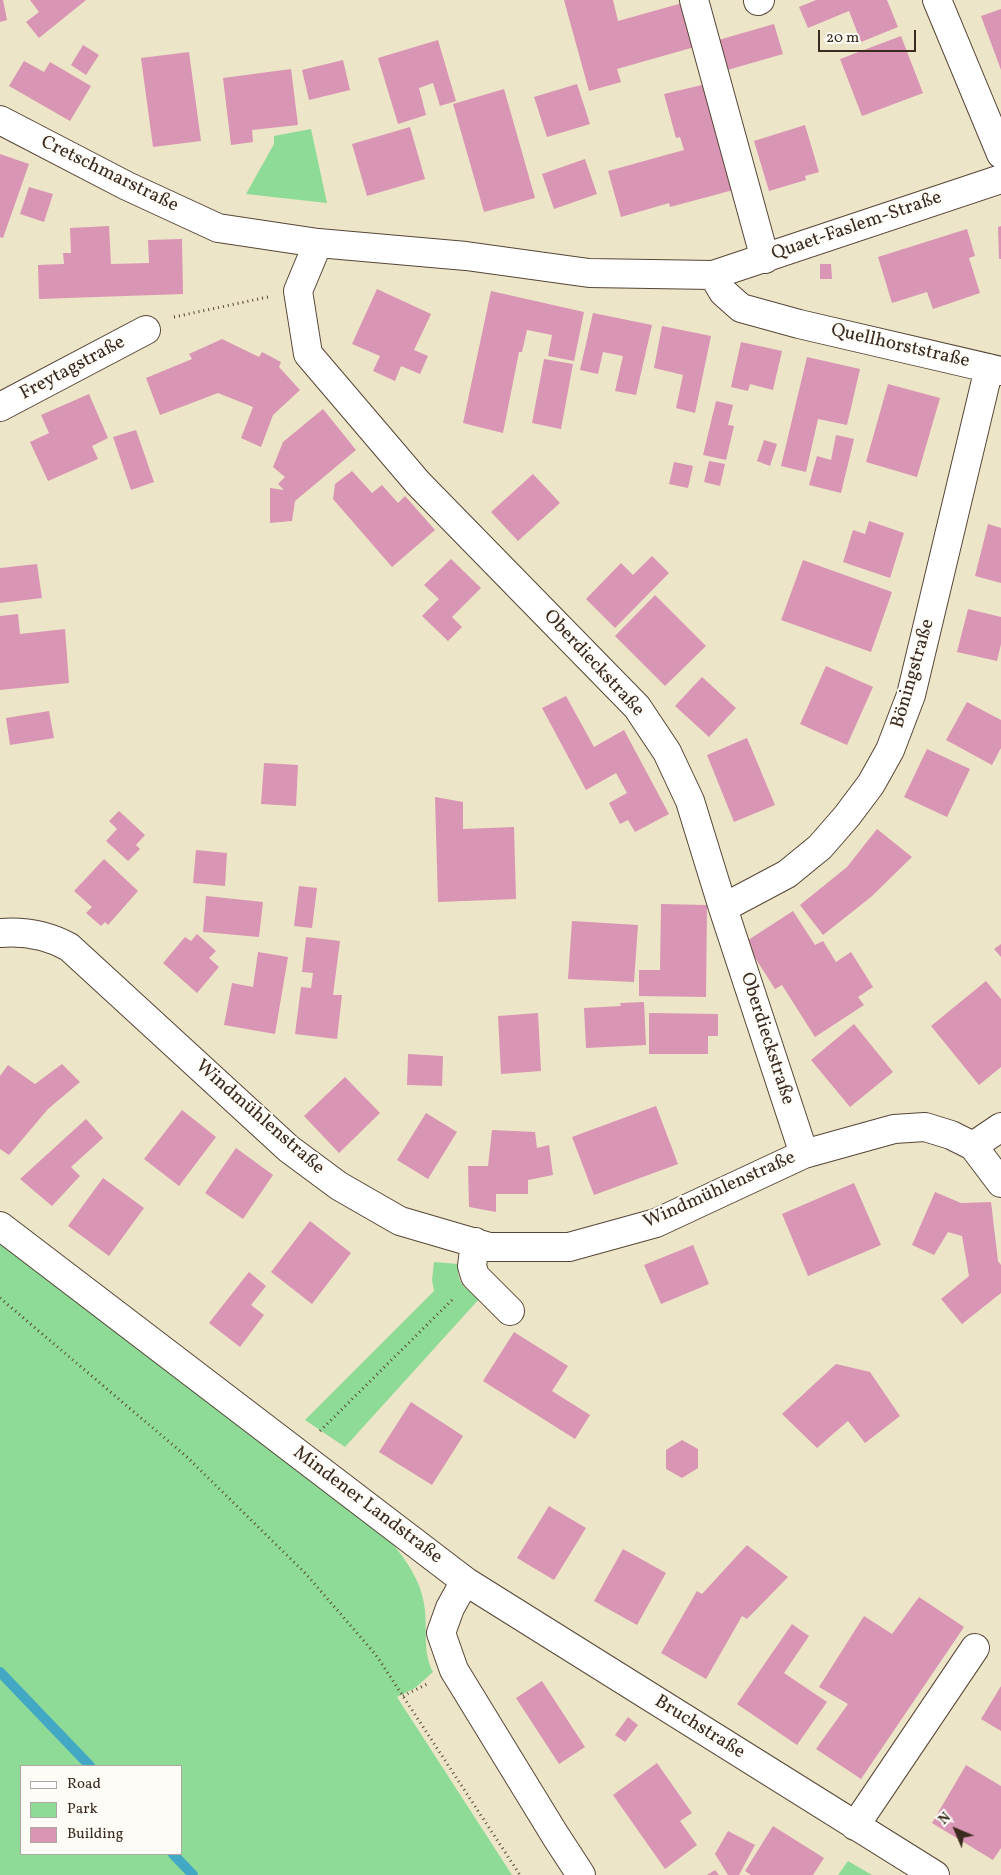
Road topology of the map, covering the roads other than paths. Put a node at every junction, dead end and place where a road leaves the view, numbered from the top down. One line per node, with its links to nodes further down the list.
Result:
1 (694, 0): 7 (street)
2 (937, 0): 4 (street)
3 (0, 120): 6 (street, Cretschmarstraße)
4 (1001, 154)
5 (1001, 179): 7 (street, Quaet-Faslem-Straße)
6 (318, 243): 8 (street, Quaet-Faslem-Straße); 12 (street, Oberdieckstraße)
7 (765, 258): 8 (street, Quaet-Faslem-Straße)
8 (713, 275): 10 (street, Quellhorststraße)
9 (146, 330): 11 (street, Freytagstraße)
10 (995, 370): 12 (street, Böningstraße)
11 (0, 407)
12 (723, 908): 16 (street, Oberdieckstraße)
13 (0, 933): 19 (street, Windmühlenstraße)
14 (1001, 1126): 15 (street)
15 (973, 1146): 16 (street, Windmühlenstraße); 17 (street)
16 (804, 1154): 19 (street, Windmühlenstraße)
17 (1001, 1183)
18 (0, 1226): 21 (street, Mindener Landstraße)
19 (475, 1242): 20 (street)
20 (510, 1311)
21 (465, 1581): 23 (street, Bruchstraße); 24 (street)
22 (975, 1648): 23 (street)
23 (855, 1826): 25 (street, Bruchstraße)
24 (581, 1875)
25 (935, 1875)

